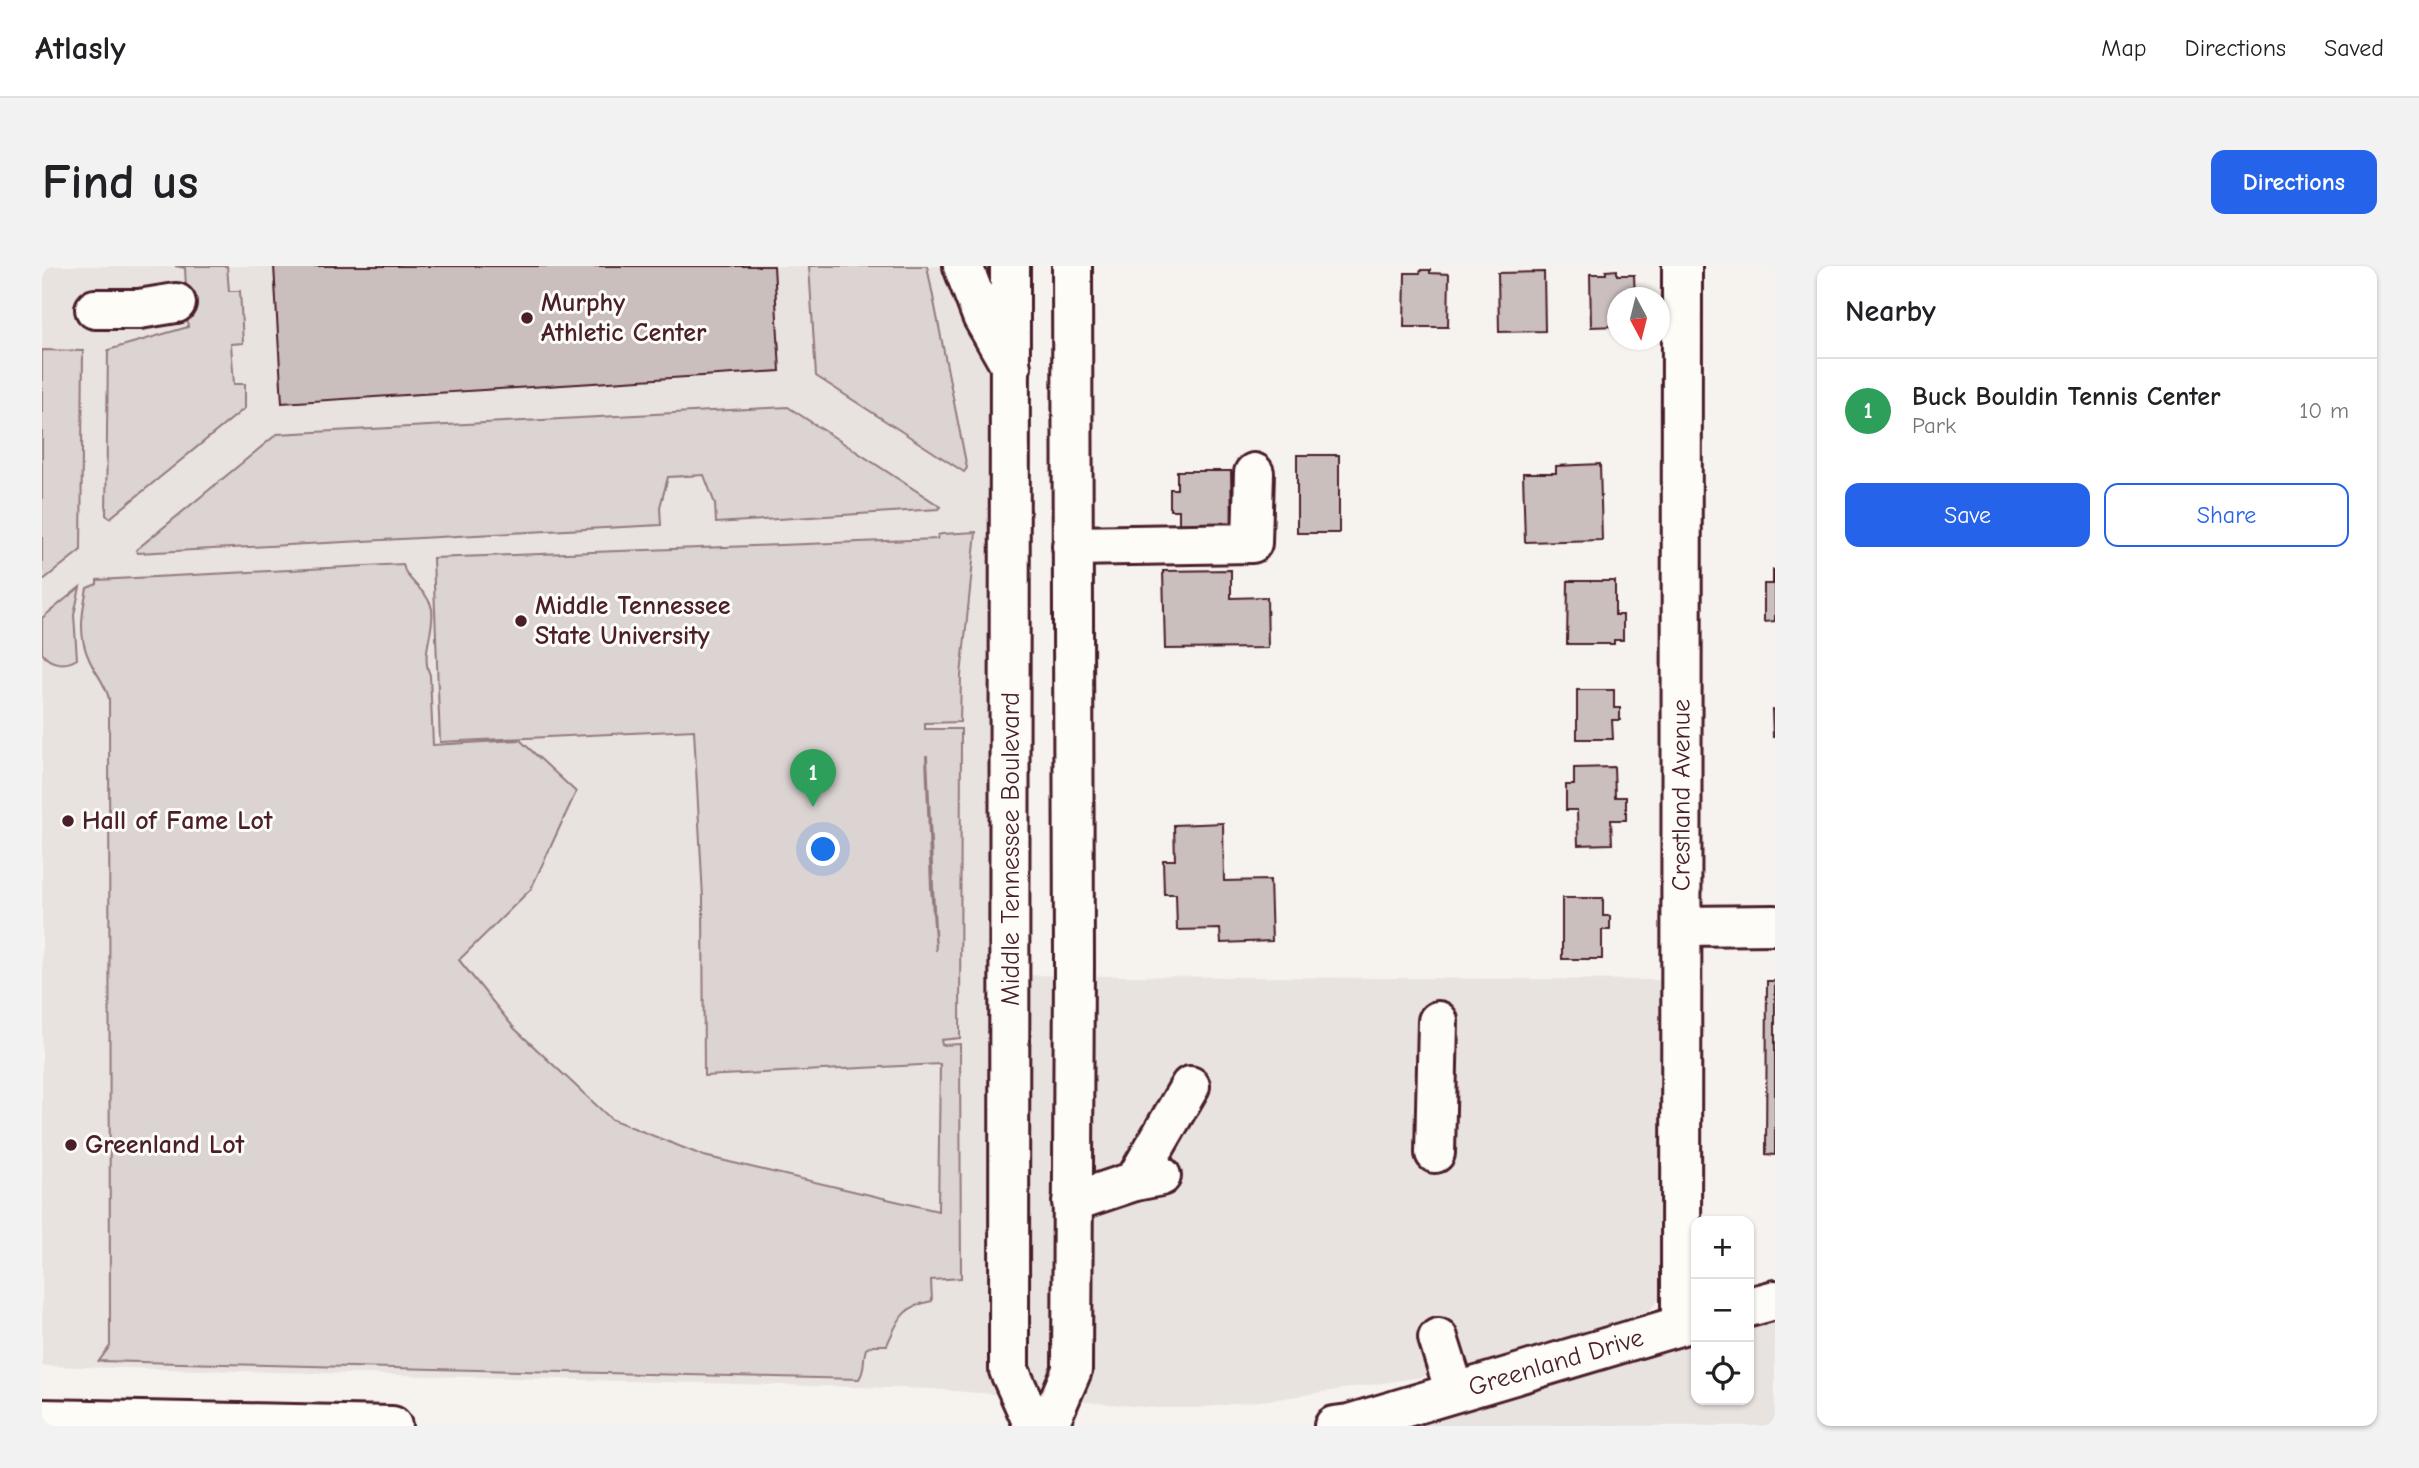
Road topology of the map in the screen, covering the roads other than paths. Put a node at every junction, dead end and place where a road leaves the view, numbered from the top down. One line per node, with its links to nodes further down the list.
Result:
1 (963, 266): 7 (main road)
2 (1010, 266): 7 (main road, Middle Tennessee Boulevard)
3 (1072, 266): 9 (main road)
4 (1682, 266): 11 (main road, Crestland Avenue)
5 (176, 303): 6 (main road)
6 (95, 309)
7 (1011, 367): 26 (main road, Middle Tennessee Boulevard)
8 (1254, 473): 9 (main road)
9 (1072, 545): 15 (main road)
10 (1775, 925): 11 (main road)
11 (1682, 926): 18 (main road, Crestland Avenue)
12 (1438, 1021): 14 (main road)
13 (1190, 1086): 15 (main road)
14 (1435, 1153)
15 (1072, 1202): 27 (main road)
16 (1775, 1300): 17 (main road)
17 (1754, 1306)
18 (1689, 1323): 20 (main road, Greenland Drive)
19 (1438, 1338): 20 (main road)
20 (1449, 1405): 24 (main road, Greenland Drive)
21 (42, 1419): 22 (main road)
22 (137, 1424): 23 (main road)
23 (178, 1424): 25 (main road)
24 (1354, 1424)
25 (392, 1426)
26 (1034, 1426)
27 (1048, 1426)

